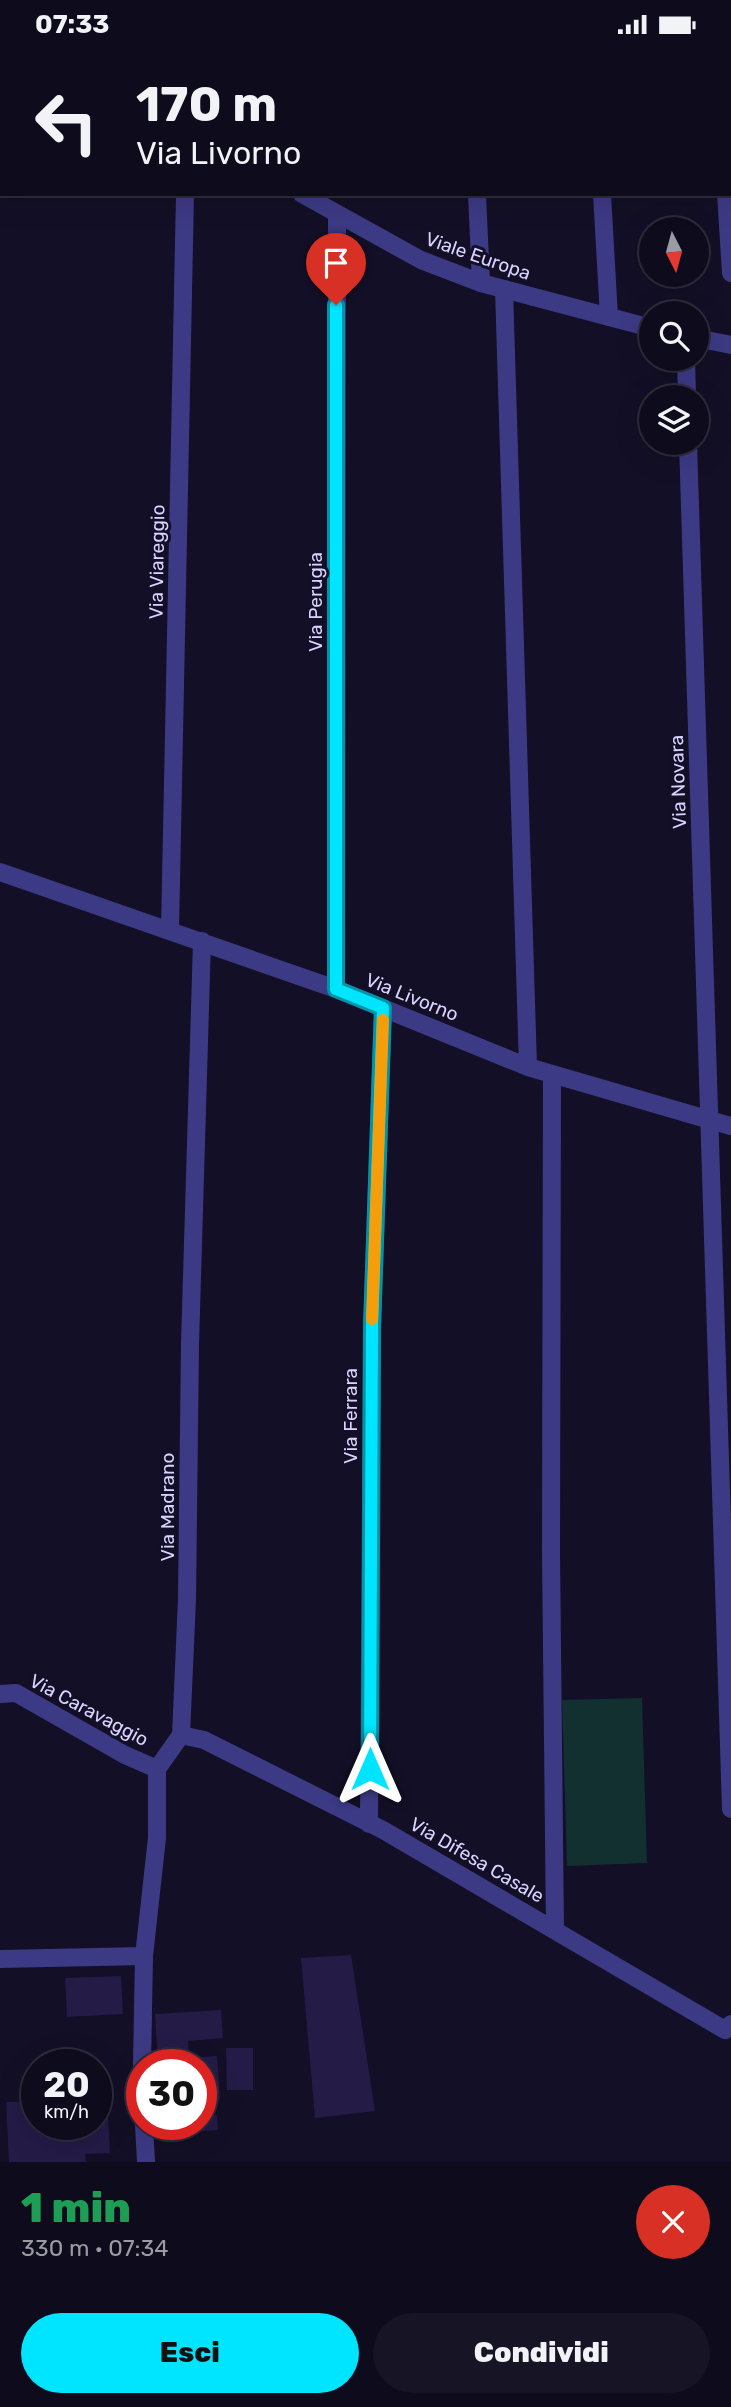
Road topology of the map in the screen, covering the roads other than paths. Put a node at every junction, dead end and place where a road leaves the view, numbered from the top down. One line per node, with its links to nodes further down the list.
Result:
1 (185, 196): 16 (street, Via Viareggio)
2 (477, 196): 8 (street)
3 (602, 196): 10 (street)
4 (726, 196): 7 (street)
5 (312, 197): 6 (street, Viale Europa)
6 (337, 216): 8 (street, Viale Europa); 18 (street, Via Perugia)
7 (731, 273)
8 (481, 283): 9 (street, Viale Europa)
9 (504, 289): 10 (street, Viale Europa); 20 (street)
10 (609, 317): 11 (street, Viale Europa)
11 (639, 325)
12 (709, 341): 13 (street)
13 (731, 345)
14 (688, 455): 22 (street, Via Novara)
15 (0, 872): 16 (street, Via Livorno)
16 (170, 930): 17 (street, Via Livorno)
17 (202, 941): 18 (street, Via Livorno); 25 (street, Via Madrano)
18 (336, 989): 19 (street, Via Livorno)
19 (383, 1008): 20 (street, Via Livorno); 28 (street, Via Ferrara)
20 (528, 1067): 21 (street, Via Livorno)
21 (552, 1075): 22 (street, Via Livorno); 29 (street)
22 (708, 1120): 23 (street, Via Livorno); 27 (street, Via Novara)
23 (731, 1126)
24 (0, 1694): 26 (street, Via Caravaggio)
25 (181, 1735): 26 (street); 28 (street, Via Difesa Casale)
26 (157, 1769): 30 (street)
27 (731, 1808)
28 (369, 1824): 29 (street, Via Difesa Casale)
29 (555, 1930): 32 (street, Via Difesa Casale)
30 (144, 1956): 31 (street); 33 (street)
31 (0, 1958)
32 (731, 2024)
33 (142, 2049)
34 (144, 2140): 35 (street)
35 (145, 2162)

